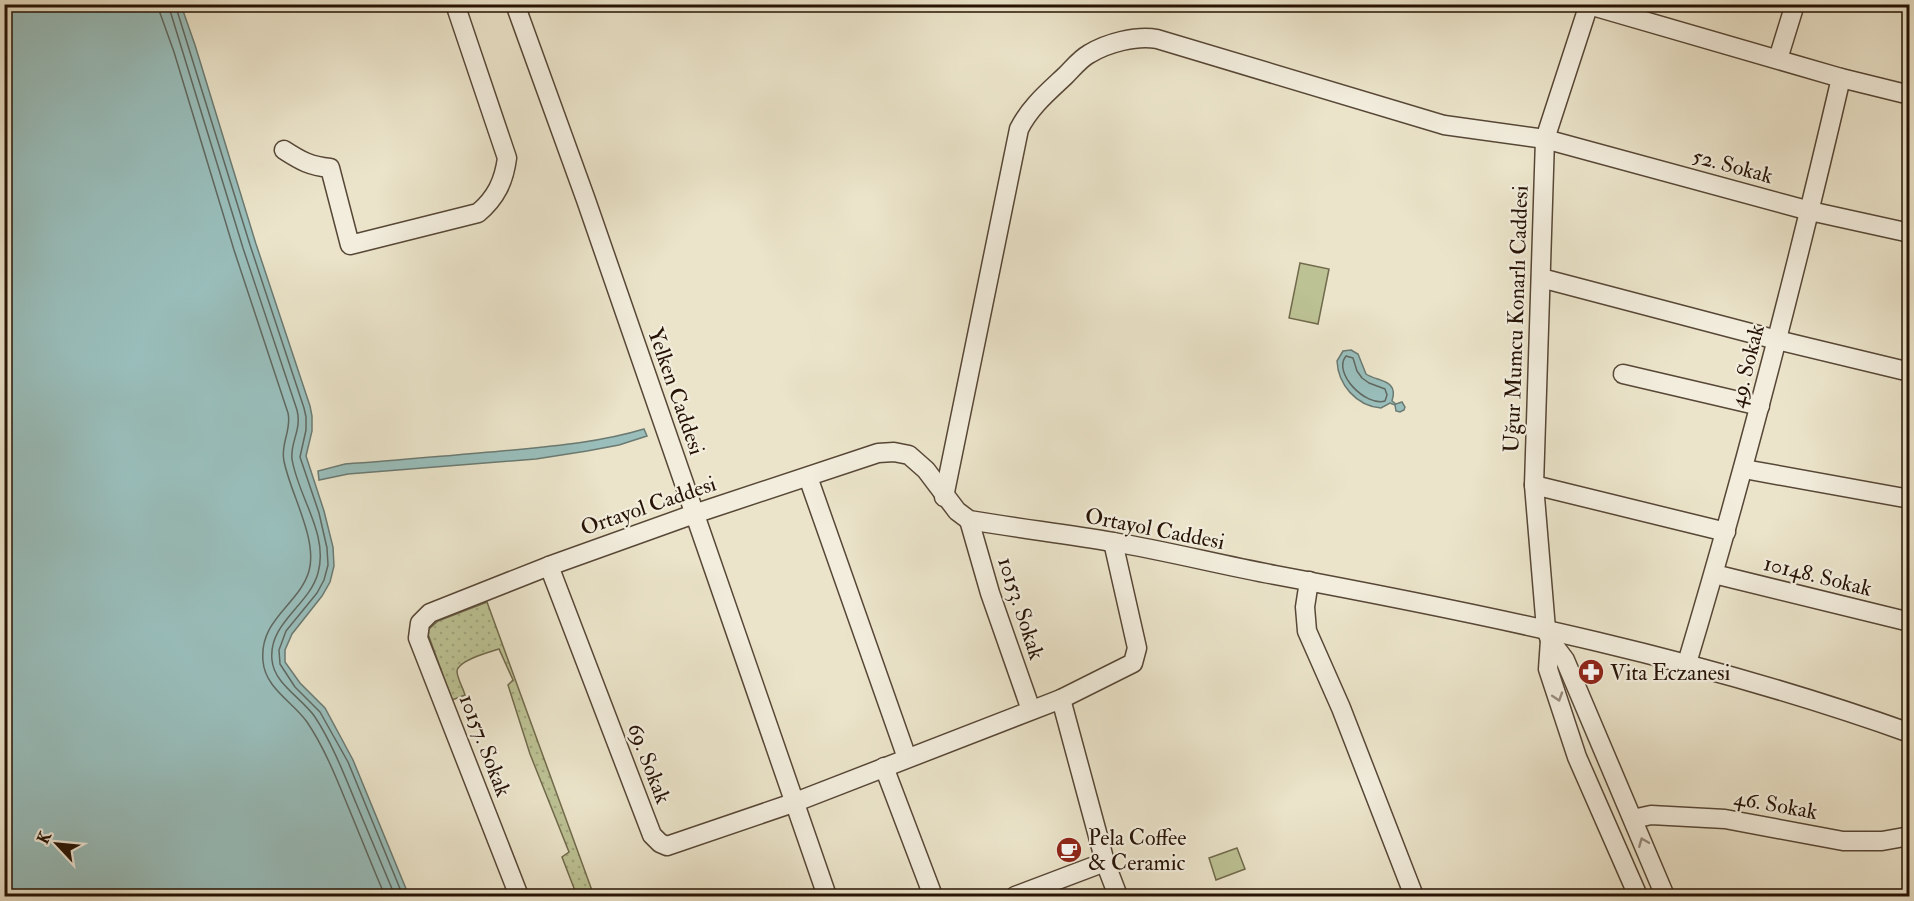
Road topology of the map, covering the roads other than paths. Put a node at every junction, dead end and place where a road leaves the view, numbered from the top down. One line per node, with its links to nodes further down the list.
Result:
1 (455, 4): 9 (street)
2 (515, 4): 22 (street, Yelken Caddesi)
3 (1795, 4): 5 (street)
4 (1589, 5): 5 (street); 8 (street, Uğur Mumcu Konarlı Caddesi)
5 (1778, 59): 6 (street)
6 (1841, 78): 7 (street); 10 (street, 49. Sokak)
7 (1910, 95)
8 (1545, 139): 10 (street, 52. Sokak); 12 (street, Uğur Mumcu Konarlı Caddesi); 20 (street, 52. Sokak)
9 (284, 150)
10 (1810, 211): 11 (street, 52. Sokak); 13 (street, 49. Sokak)
11 (1910, 234)
12 (1541, 278): 13 (street); 19 (street, Uğur Mumcu Konarlı Caddesi)
13 (1777, 340): 14 (street); 16 (street, 49. Sokak)
14 (1910, 372)
15 (1623, 374): 16 (street)
16 (1760, 406): 17 (street, 49. Sokak)
17 (1744, 469): 21 (street); 24 (street, 49. Sokak)
18 (808, 477): 20 (street, Ortayol Caddesi); 22 (street, Ortayol Caddesi); 36 (street)
19 (1534, 485): 24 (street); 31 (street, Uğur Mumcu Konarlı Caddesi)
20 (944, 497): 23 (street, Ortayol Caddesi)
21 (1910, 499)
22 (694, 514): 26 (street, Ortayol Caddesi); 38 (street, Yelken Caddesi)
23 (969, 520): 25 (street, Ortayol Caddesi); 34 (street, 10153. Sokak)
24 (1726, 532): 27 (street, 49. Sokak)
25 (1113, 542): 28 (street, Ortayol Caddesi); 33 (street, 69. Sokak)
26 (549, 566): 29 (street, Ortayol Caddesi); 38 (street, 69. Sokak)
27 (1714, 574): 30 (street, 10148. Sokak); 32 (street, 49. Sokak)
28 (1309, 581): 31 (street, Ortayol Caddesi); 47 (street)
29 (430, 613): 42 (street, 10157. Sokak)
30 (1910, 622)
31 (1548, 634): 32 (street, Ortayol Caddesi); 39 (street, Uğur Mumcu Konarlı Caddesi); 48 (street, Uğur Mumcu Konarlı Caddesi, one-way to 48)
32 (1687, 663): 35 (street, Ortayol Caddesi)
33 (1061, 699): 34 (street, 69. Sokak); 41 (street)
34 (1031, 710): 36 (street, 69. Sokak)
35 (1910, 733)
36 (908, 758): 37 (street, 69. Sokak)
37 (884, 767): 38 (street, 69. Sokak); 44 (street)
38 (793, 802): 43 (street, Yelken Caddesi)
39 (1633, 819): 40 (street, 46. Sokak); 49 (street, Uğur Mumcu Konarlı Caddesi, one-way to 39)
40 (1910, 836)
41 (1105, 862): 45 (street); 46 (street)
42 (519, 897)
43 (826, 897)
44 (933, 897)
45 (1015, 897)
46 (1118, 897)
47 (1414, 897)
48 (1638, 897)
49 (1665, 897)

